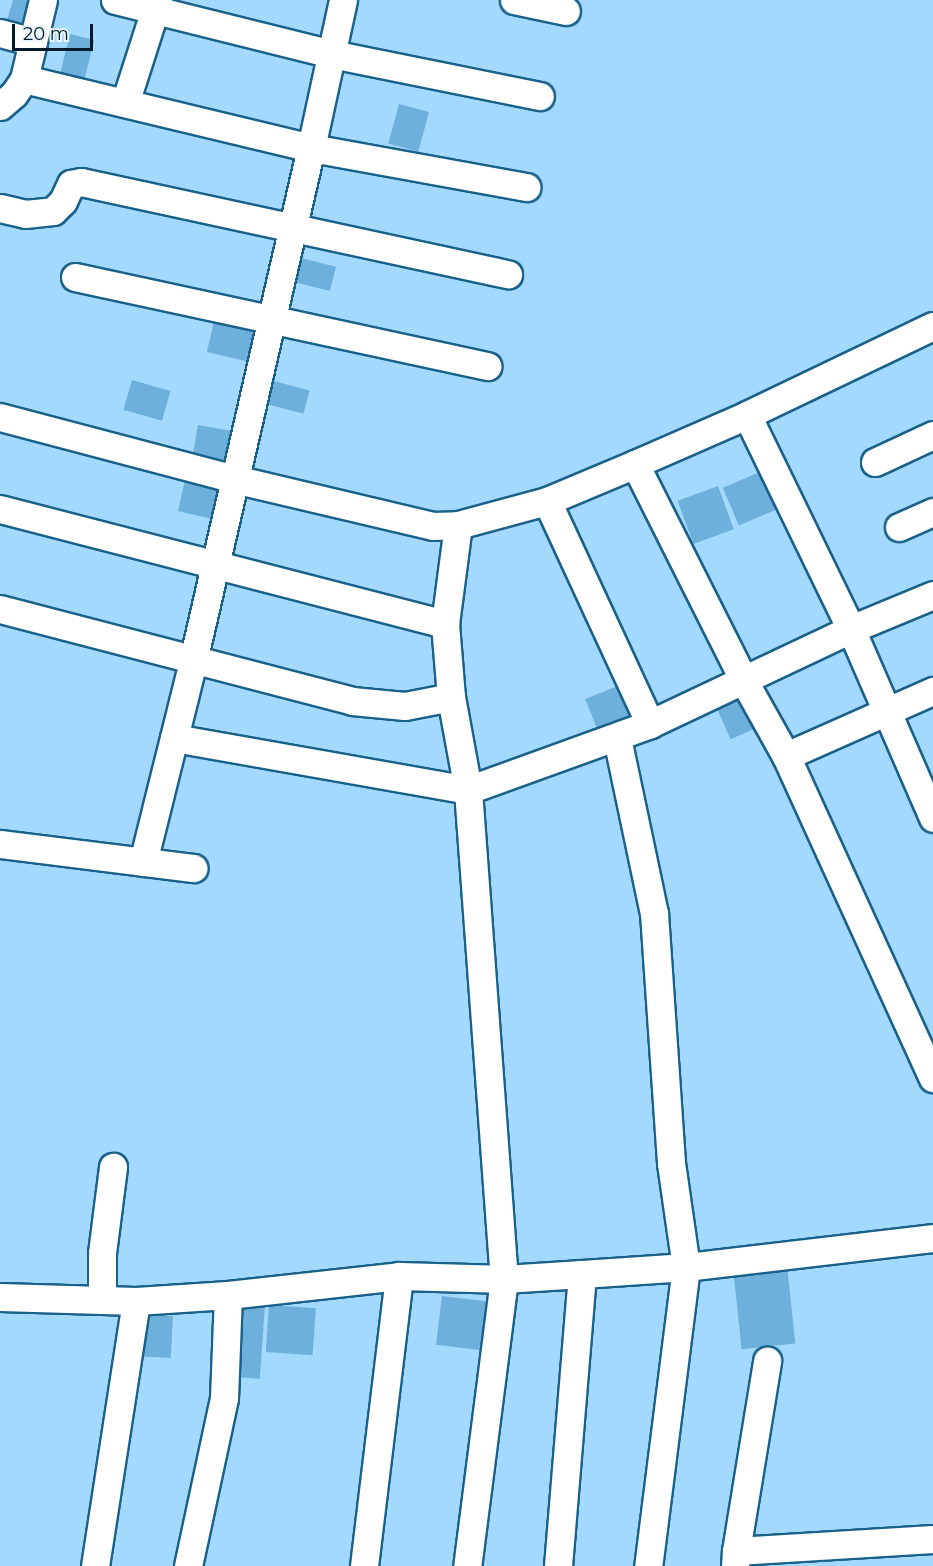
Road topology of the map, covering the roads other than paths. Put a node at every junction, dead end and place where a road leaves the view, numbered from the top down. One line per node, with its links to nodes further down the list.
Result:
1 (43, 0): 8 (street)
2 (116, 0): 5 (street)
3 (342, 0): 9 (street)
4 (514, 0): 6 (street)
5 (158, 5): 9 (street); 12 (street)
6 (566, 11)
7 (0, 33): 8 (street)
8 (33, 42): 10 (street)
9 (331, 54): 11 (street); 14 (street)
10 (24, 79): 12 (street); 13 (street)
11 (540, 96)
12 (125, 103): 14 (street)
13 (0, 106)
14 (312, 148): 15 (street); 17 (street)
15 (526, 187)
16 (0, 208): 17 (street)
17 (293, 228): 18 (street); 20 (street)
18 (508, 274)
19 (75, 277): 20 (street)
20 (272, 318): 22 (street); 28 (street)
21 (933, 326): 23 (street)
22 (488, 366)
23 (747, 415): 27 (street); 38 (street)
24 (0, 417): 28 (street)
25 (933, 435): 26 (street)
26 (875, 462)
27 (635, 464): 29 (street); 40 (street)
28 (234, 479): 32 (street); 34 (street)
29 (547, 501): 32 (street); 44 (street)
30 (0, 509): 34 (street)
31 (933, 512): 33 (street)
32 (458, 525): 37 (street)
33 (899, 527)
34 (213, 565): 37 (street); 39 (street)
35 (933, 594): 38 (street)
36 (0, 609): 39 (street)
37 (445, 624): 42 (street)
38 (851, 629): 40 (street); 43 (street)
39 (193, 661): 42 (street); 45 (street)
40 (744, 681): 44 (street); 47 (street)
41 (933, 691): 43 (street)
42 (451, 697): 48 (street)
43 (886, 712): 47 (street); 49 (street)
44 (650, 724): 46 (street)
45 (174, 738): 48 (street); 51 (street)
46 (617, 738): 48 (street); 56 (street)
47 (786, 756): 53 (street)
48 (468, 790): 59 (street)
49 (933, 818)
50 (0, 844): 51 (street)
51 (143, 862): 52 (street)
52 (194, 868)
53 (933, 1078)
54 (113, 1167): 62 (street)
55 (933, 1238): 56 (street)
56 (686, 1267): 57 (street); 72 (street)
57 (582, 1274): 59 (street); 71 (street)
58 (399, 1276): 59 (street); 60 (street); 69 (street)
59 (504, 1279): 70 (street)
60 (228, 1295): 63 (street); 68 (street)
61 (0, 1297): 62 (street)
62 (102, 1300): 63 (street)
63 (136, 1301): 67 (street)
64 (767, 1361): 66 (street)
65 (933, 1539): 66 (street)
66 (735, 1558)
67 (95, 1566)
68 (188, 1566)
69 (364, 1566)
70 (467, 1566)
71 (558, 1566)
72 (648, 1566)

